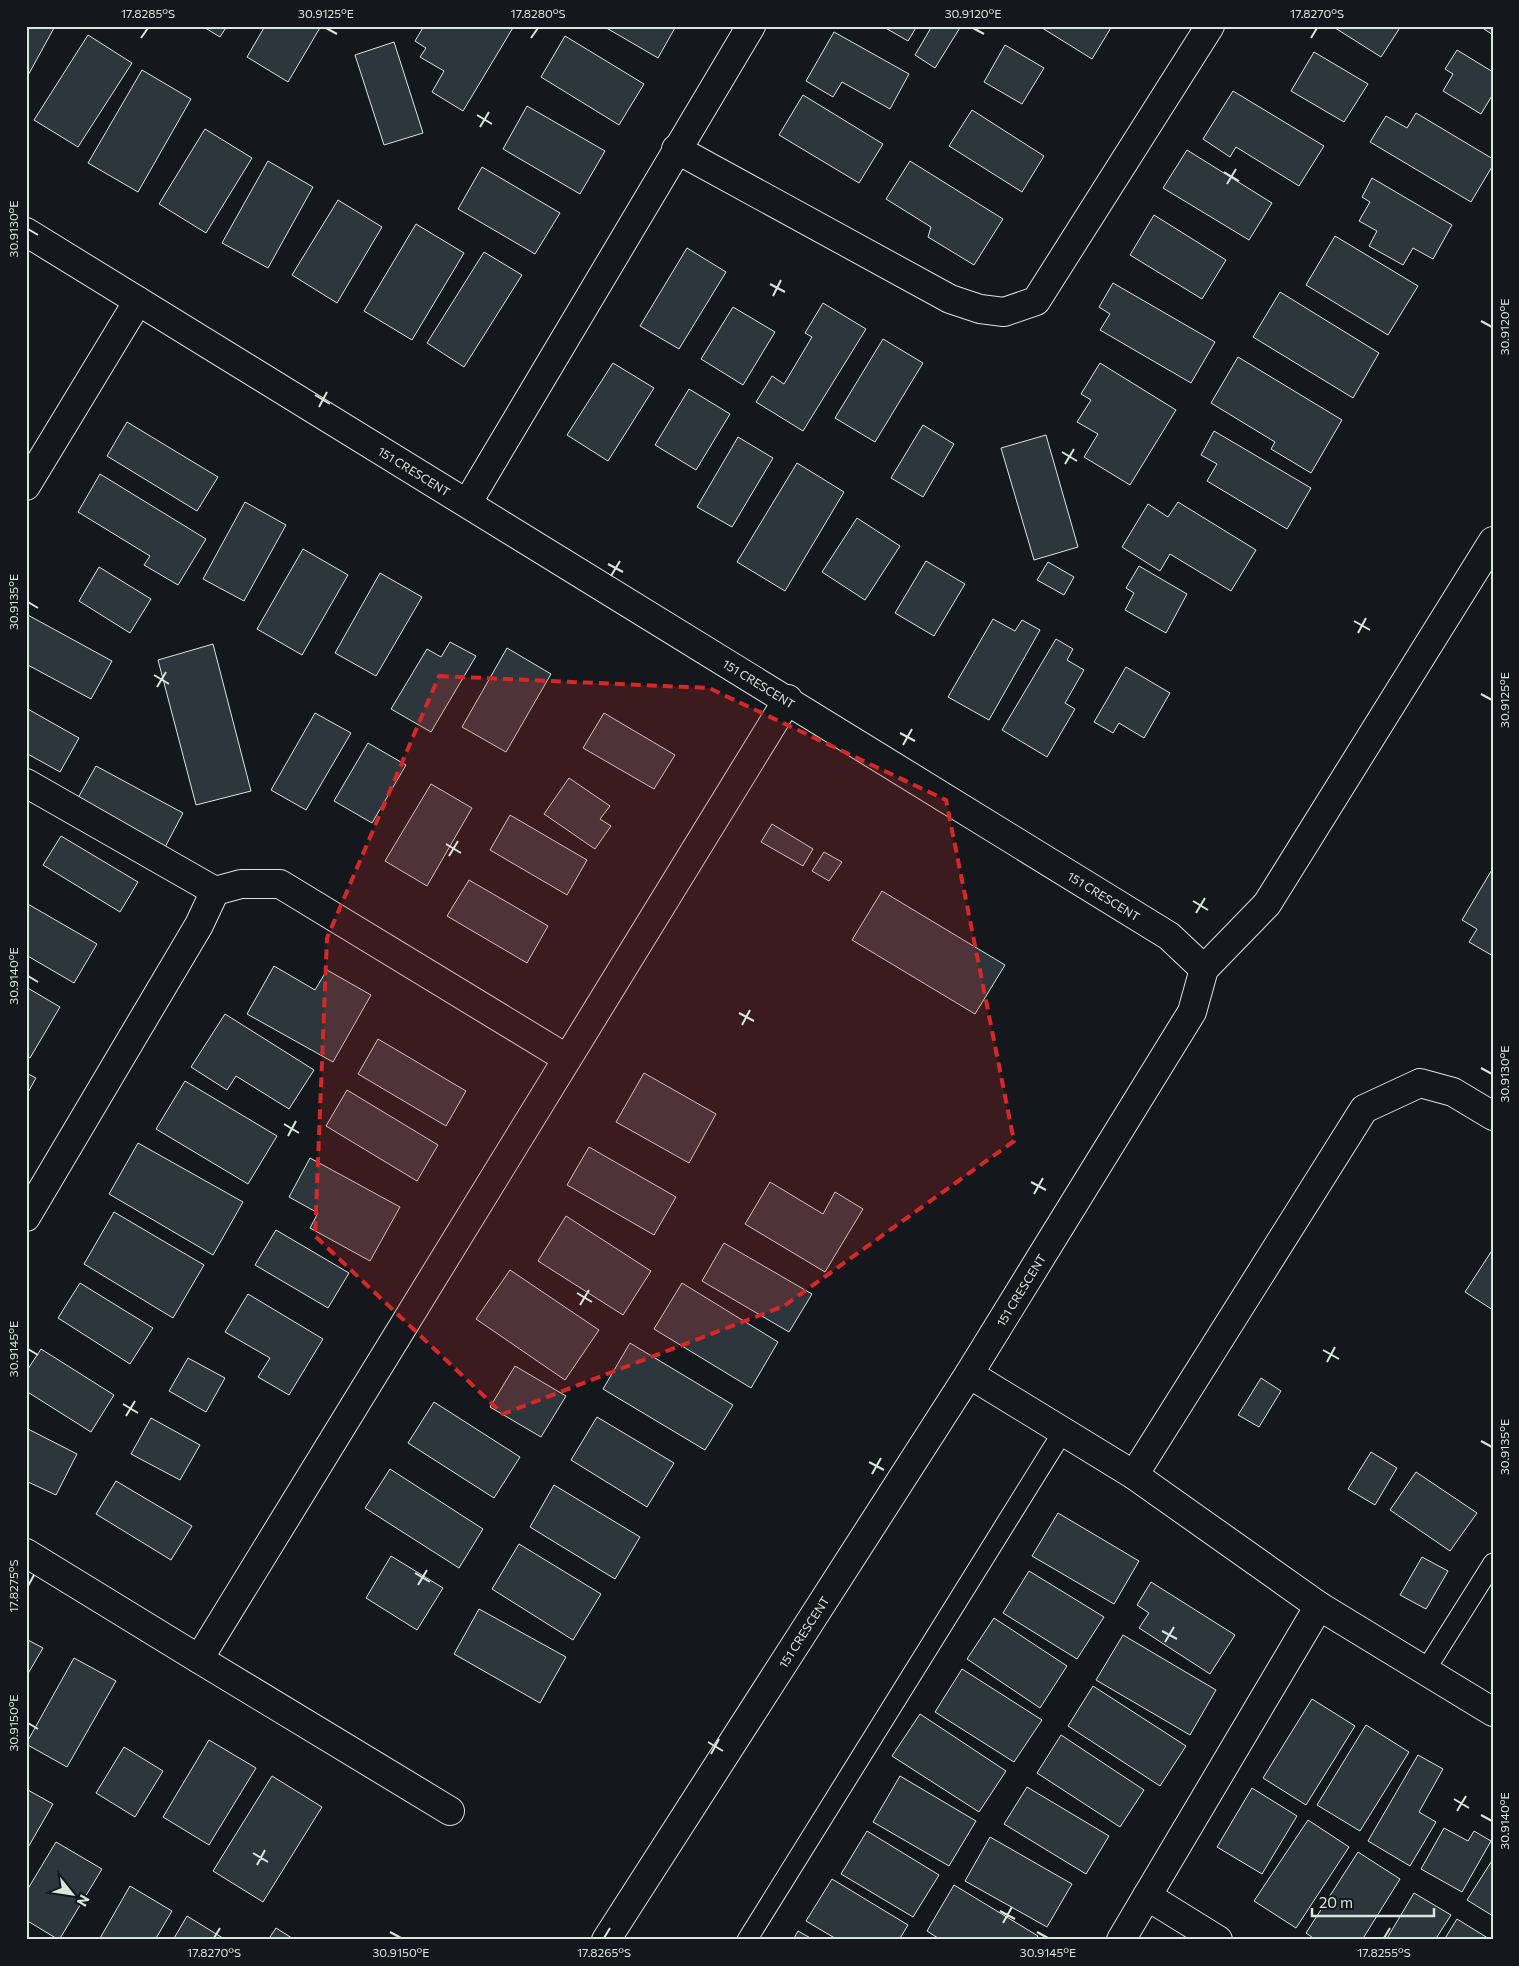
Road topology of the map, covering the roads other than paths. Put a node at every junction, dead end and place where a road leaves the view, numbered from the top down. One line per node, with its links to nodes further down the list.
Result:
1 (751, 26): 3 (street)
2 (1210, 26): 3 (street)
3 (676, 149): 7 (street)
4 (26, 232): 5 (street, 151 CRESCENT)
5 (138, 301): 6 (street); 7 (street, 151 CRESCENT)
6 (26, 486)
7 (468, 502): 9 (street, 151 CRESCENT)
8 (1493, 541): 12 (street)
9 (788, 699): 12 (street, 151 CRESCENT); 13 (street)
10 (26, 783): 11 (street)
11 (215, 891): 13 (street); 15 (street)
12 (1204, 969): 16 (street, 151 CRESCENT)
13 (566, 1058): 22 (street)
14 (1493, 1116): 18 (street)
15 (26, 1217)
16 (969, 1374): 17 (street); 27 (street, 151 CRESCENT)
17 (1062, 1433): 18 (street); 28 (lane)
18 (1134, 1475): 21 (street)
19 (26, 1553): 22 (street)
20 (1493, 1563): 23 (lane)
21 (1319, 1606): 23 (street); 26 (street)
22 (199, 1659): 25 (street)
23 (1425, 1671): 24 (street)
24 (1493, 1712)
25 (450, 1811)
26 (1146, 1896): 29 (street); 30 (street)
27 (606, 1940)
28 (747, 1940)
29 (1121, 1940)
30 (1218, 1940)

